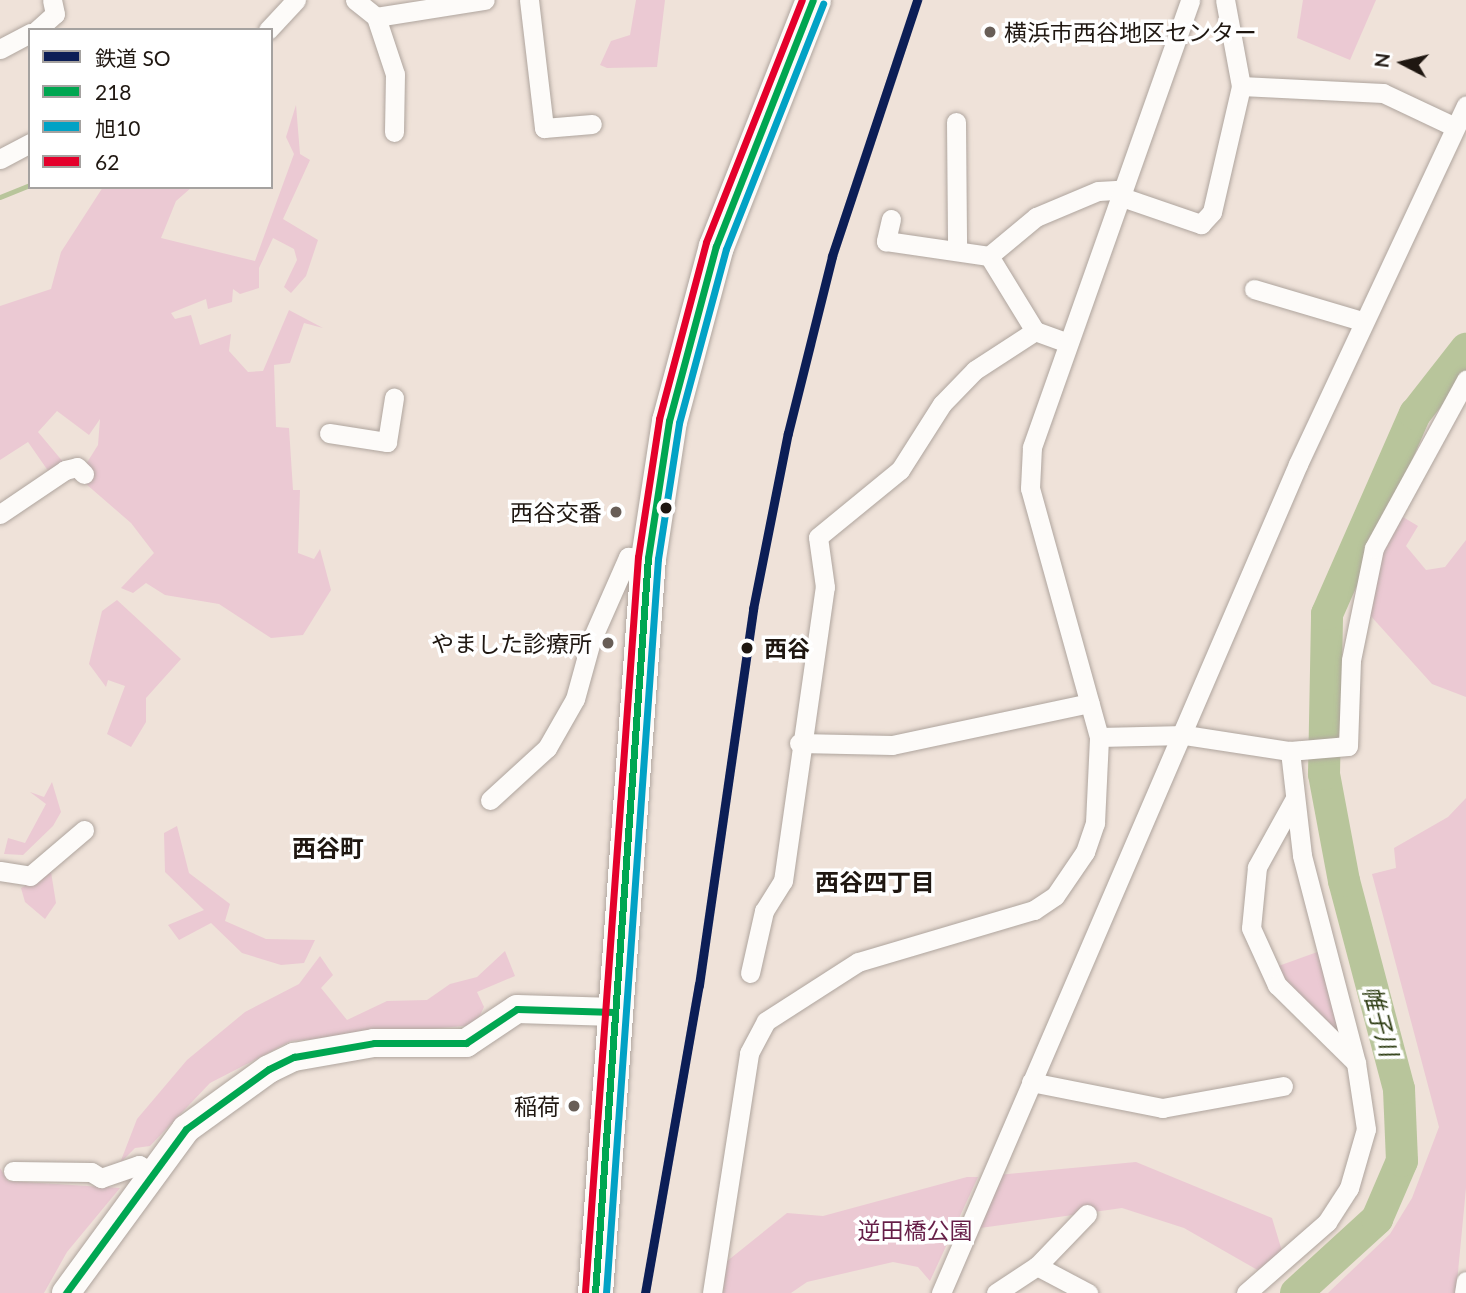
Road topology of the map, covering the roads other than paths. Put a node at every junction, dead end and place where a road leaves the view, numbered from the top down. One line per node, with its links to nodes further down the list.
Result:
1 (52, 0): 11 (street)
2 (296, 0): 12 (street)
3 (355, 0): 10 (street)
4 (485, 0): 9 (street)
5 (529, 0): 18 (street)
6 (813, 0): 35 (highway)
7 (1190, 0): 22 (street)
8 (1225, 0): 15 (street)
9 (423, 6): 10 (street)
10 (376, 17): 19 (street)
11 (39, 28)
12 (270, 28)
13 (28, 34): 14 (street)
14 (0, 49)
15 (1241, 86): 16 (street); 22 (street)
16 (1461, 116): 27 (street)
17 (956, 122): 24 (street)
18 (592, 124)
19 (394, 132)
20 (28, 144): 21 (street)
21 (0, 159)
22 (1119, 193): 25 (street); 29 (street)
23 (891, 219): 24 (street)
24 (957, 249): 25 (street)
25 (989, 256): 28 (street)
26 (1254, 289): 27 (street)
27 (1362, 321): 37 (street)
28 (1035, 331): 29 (street); 39 (street)
29 (1066, 342): 36 (street)
30 (1466, 380): 40 (street)
31 (394, 398): 32 (street)
32 (329, 433)
33 (84, 474): 34 (street)
34 (0, 514)
35 (648, 558): 41 (street); 46 (highway)
36 (1090, 703): 38 (street); 39 (street)
37 (1185, 735): 38 (street); 40 (street); 48 (street)
38 (1100, 737): 57 (street)
39 (799, 743): 45 (street)
40 (1296, 751): 42 (street)
41 (490, 800)
42 (1294, 800): 47 (street); 47 (street)
43 (84, 830): 44 (street)
44 (0, 871)
45 (750, 973)
46 (614, 1012): 51 (street); 56 (highway)
47 (1356, 1063): 61 (street)
48 (1031, 1082): 49 (street); 58 (street)
49 (1283, 1086)
50 (13, 1171): 51 (street)
51 (150, 1172): 55 (street)
52 (1087, 1214): 53 (street)
53 (1037, 1266): 59 (street); 60 (street)
54 (1466, 1281): 62 (street)
55 (66, 1293)
56 (595, 1293)
57 (712, 1293)
58 (941, 1293)
59 (996, 1293)
60 (1088, 1293)
61 (1246, 1293)
62 (1464, 1293)

